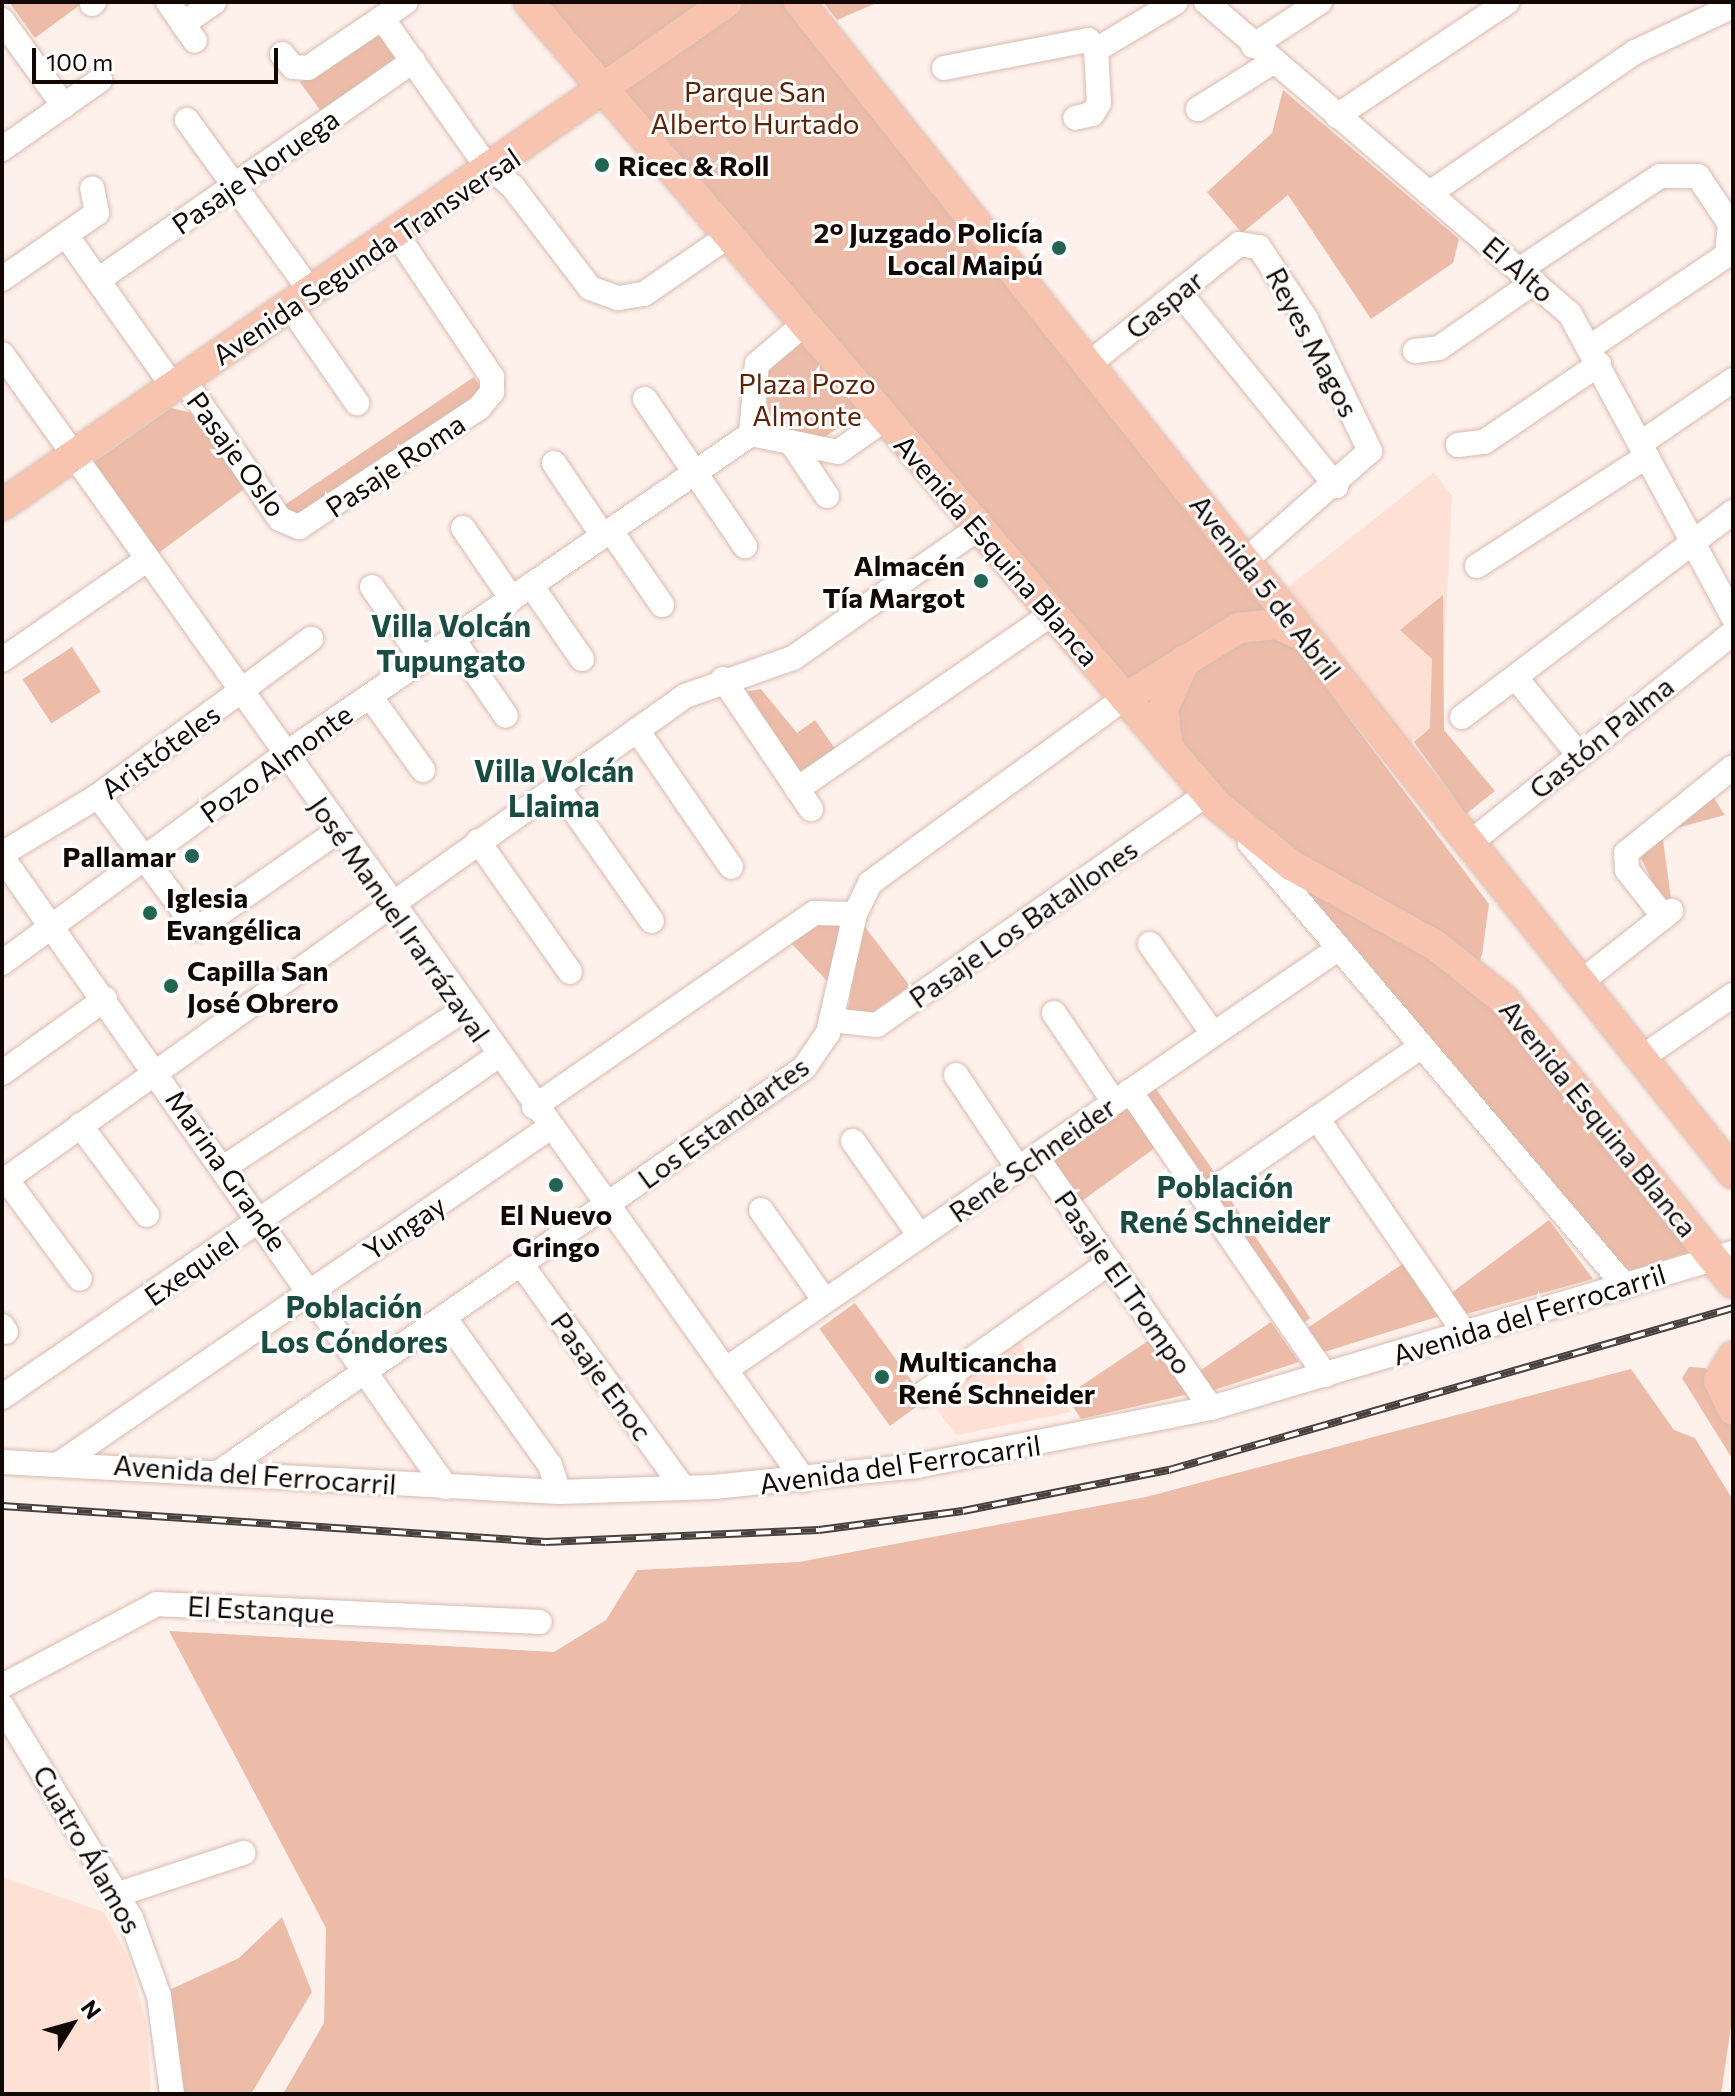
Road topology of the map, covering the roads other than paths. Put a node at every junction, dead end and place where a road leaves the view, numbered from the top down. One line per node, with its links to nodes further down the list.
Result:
1 (168, 2): 2 (street)
2 (214, 2)
3 (406, 2): 12 (street, Pasaje Noruega)
4 (529, 2): 21 (main road, Avenida Esquina Blanca)
5 (727, 2): 21 (main road, Avenida Segunda Transversal)
6 (799, 2): 45 (main road, Avenida 5 de Abril)
7 (1176, 2): 15 (street)
8 (1206, 2): 14 (street, El Alto)
9 (1320, 2): 14 (street)
10 (1507, 2): 24 (street)
11 (1721, 7): 31 (street)
12 (382, 18): 16 (street, Pasaje Noruega); 17 (street)
13 (2, 20): 22 (street)
14 (1253, 46): 18 (street, El Alto)
15 (1096, 50): 19 (street); 25 (street)
16 (282, 54)
17 (413, 61): 28 (street); 29 (street, Pasaje Noruega)
18 (1273, 62): 23 (street); 24 (street, El Alto)
19 (944, 68)
20 (100, 80): 22 (street)
21 (602, 89): 28 (main road, Avenida Segunda Transversal); 34 (main road, Avenida Esquina Blanca)
22 (64, 106): 27 (street)
23 (1198, 109)
24 (1337, 116): 31 (street, El Alto)
25 (1075, 118)
26 (187, 120): 29 (street)
27 (2, 149)
28 (495, 168): 33 (main road, Avenida Segunda Transversal); 34 (street)
29 (234, 185): 38 (street, Pasaje Noruega); 40 (street)
30 (92, 188): 32 (street)
31 (1430, 193): 36 (street, El Alto)
32 (66, 235): 37 (street); 38 (street, Pasaje Oslo)
33 (397, 235): 40 (main road, Avenida Segunda Transversal); 62 (street, Pasaje Roma)
34 (728, 236): 41 (main road, Avenida Esquina Blanca)
35 (1239, 244): 39 (street, Gaspar); 58 (street, Reyes Magos)
36 (1527, 276): 42 (street); 44 (street, El Alto); 44 (street)
37 (2, 279)
38 (98, 280): 47 (street, Pasaje Oslo)
39 (1179, 292): 45 (street, Gaspar); 58 (street)
40 (302, 300): 47 (main road, Avenida Segunda Transversal); 49 (street)
41 (804, 324): 50 (main road, Avenida Esquina Blanca); 51 (street)
42 (1415, 351)
43 (2, 354): 55 (street, José Manuel Irarrázaval)
44 (1595, 356): 53 (street); 54 (street, El Alto)
45 (1090, 363): 69 (main road, Avenida 5 de Abril)
46 (1733, 380): 54 (street)
47 (179, 384): 55 (main road, Avenida Segunda Transversal); 62 (street, Pasaje Oslo)
48 (645, 399): 57 (street)
49 (357, 403)
50 (885, 419): 52 (street); 64 (main road, Avenida Esquina Blanca)
51 (751, 434): 52 (street); 57 (street, Pozo Almonte)
52 (791, 442): 59 (street)
53 (1458, 445)
54 (1644, 450): 66 (street, El Alto); 70 (street)
55 (75, 455): 60 (main road, Avenida Segunda Transversal); 68 (street, José Manuel Irarrázaval)
56 (554, 463): 65 (street)
57 (696, 472): 65 (street, Pozo Almonte); 67 (street)
58 (1336, 486): 69 (street)
59 (827, 496)
60 (2, 505)
61 (1733, 512): 66 (street)
62 (292, 526)
63 (463, 528): 72 (street)
64 (979, 528): 74 (main road, Avenida Esquina Blanca); 85 (street)
65 (607, 533): 72 (street, Pozo Almonte); 73 (street)
66 (1690, 539): 75 (street, El Alto); 84 (street)
67 (745, 546)
68 (145, 561): 82 (street); 86 (street, José Manuel Irarrázaval)
69 (1245, 561): 77 (main road, Avenida 5 de Abril)
70 (1477, 566)
71 (372, 587): 83 (street)
72 (521, 592): 79 (street, Pozo Almonte); 81 (street)
73 (662, 605)
74 (1052, 614): 85 (street); 88 (main road, Avenida Esquina Blanca)
75 (1733, 617)
76 (1733, 633): 94 (street, Gastón Palma)
77 (1304, 637): 80 (main road); 102 (main road, Avenida 5 de Abril)
78 (311, 639): 86 (street, Aristóteles)
79 (453, 639): 83 (street, Pozo Almonte); 89 (street)
80 (1186, 658): 88 (main road); 92 (main road)
81 (582, 659)
82 (2, 660)
83 (423, 660): 87 (street, Pozo Almonte)
84 (1516, 678): 90 (street); 94 (street)
85 (723, 679): 91 (street)
86 (237, 690): 93 (street, José Manuel Irarrázaval); 98 (street, Aristóteles)
87 (370, 696): 93 (street, Pozo Almonte); 96 (street)
88 (1125, 698): 92 (main road, Avenida Esquina Blanca); 107 (street, Los Estandartes)
89 (506, 716)
90 (1462, 717)
91 (637, 730): 97 (street); 105 (street)
92 (1168, 749): 99 (main road, Avenida Esquina Blanca)
93 (284, 755): 100 (street, José Manuel Irarrázaval); 104 (street, Pozo Almonte)
94 (1579, 755): 102 (street, Gastón Palma)
95 (1733, 767): 114 (street)
96 (423, 770)
97 (557, 786): 101 (street); 108 (street)
98 (98, 796): 103 (street, Aristóteles); 104 (street)
99 (1212, 799): 111 (street, Avenida Esquina Blanca); 119 (street, Pasaje Los Batallones); 143 (main road, Avenida Esquina Blanca)
100 (338, 831): 104 (street); 106 (street, José Manuel Irarrázaval)
101 (478, 841): 106 (street); 113 (street)
102 (1471, 842): 114 (main road, Avenida 5 de Abril)
103 (2, 856): 109 (street, Marina Grande)
104 (143, 859): 109 (street, Pozo Almonte)
105 (731, 867)
106 (389, 903): 117 (street, José Manuel Irarrázaval); 124 (street)
107 (855, 914): 119 (street, Los Estandartes); 128 (street)
108 (652, 921)
109 (53, 926): 112 (street, Pozo Almonte); 116 (street, Marina Grande)
110 (1150, 944): 120 (street)
111 (1339, 948): 120 (street, René Schneider); 121 (street, Avenida Esquina Blanca)
112 (2, 963)
113 (570, 972)
114 (1581, 982): 123 (main road, Avenida 5 de Abril)
115 (1733, 995): 123 (street)
116 (105, 999): 124 (street, Marina Grande); 125 (street)
117 (465, 1009): 122 (street, José Manuel Irarrázaval); 134 (street)
118 (1054, 1013): 127 (street)
119 (831, 1020): 138 (street, Los Estandartes)
120 (1213, 1034): 127 (street, René Schneider)
121 (1422, 1046): 129 (street); 148 (street, Avenida Esquina Blanca)
122 (498, 1056): 128 (street, José Manuel Irarrázaval); 141 (street, Exequiel)
123 (1641, 1058): 135 (main road, Avenida 5 de Abril)
124 (155, 1069): 130 (street); 134 (street, Marina Grande)
125 (2, 1073)
126 (956, 1075): 133 (street, Pasaje El Trompo)
127 (1122, 1097): 133 (street, René Schneider); 137 (street)
128 (534, 1107): 131 (street, José Manuel Irarrázaval)
129 (1317, 1118): 137 (street); 152 (street)
130 (80, 1125): 136 (street); 140 (street)
131 (549, 1128): 138 (street, José Manuel Irarrázaval); 149 (street, Yungay)
132 (853, 1141): 142 (street)
133 (1027, 1162): 142 (street, René Schneider); 144 (street, Pasaje El Trompo)
134 (226, 1166): 141 (street, Marina Grande)
135 (1733, 1173)
136 (4, 1180): 146 (street)
137 (1203, 1197): 156 (street)
138 (604, 1206): 145 (street, Los Estandartes); 155 (street, José Manuel Irarrázaval)
139 (761, 1210): 150 (street)
140 (147, 1215)
141 (263, 1218): 149 (street, Marina Grande); 158 (street, Exequiel)
142 (920, 1236): 150 (street, René Schneider)
143 (1723, 1256): 147 (main road, Avenida Esquina Blanca); 148 (street, Avenida del Ferrocarril)
144 (1110, 1262): 157 (street); 159 (street, Pasaje El Trompo)
145 (521, 1264): 151 (street, Los Estandartes); 167 (street, Pasaje Enoc)
146 (80, 1279)
147 (1733, 1283)
148 (1625, 1286): 152 (street, Avenida del Ferrocarril)
149 (312, 1291): 154 (street, Marina Grande); 163 (street, Yungay)
150 (825, 1301): 155 (street, René Schneider)
151 (444, 1317): 154 (street, Los Estandartes); 168 (street)
152 (1465, 1333): 156 (street, Avenida del Ferrocarril)
153 (1733, 1357): 160 (main road)
154 (366, 1370): 164 (street, Los Estandartes); 166 (street, Marina Grande)
155 (725, 1370): 165 (street, José Manuel Irarrázaval)
156 (1325, 1375): 159 (street, Avenida del Ferrocarril)
157 (923, 1394)
158 (2, 1397)
159 (1211, 1408): 165 (street, Avenida del Ferrocarril)
160 (1733, 1410)
161 (2, 1450): 163 (street, Avenida del Ferrocarril)
162 (2, 1462): 163 (street, Avenida del Ferrocarril)
163 (62, 1462): 164 (street, Avenida del Ferrocarril)
164 (221, 1471): 166 (street, Avenida del Ferrocarril)
165 (804, 1480): 167 (street, Avenida del Ferrocarril)
166 (446, 1487): 168 (street, Avenida del Ferrocarril)
167 (683, 1488): 168 (street, Avenida del Ferrocarril)
168 (559, 1492)
169 (540, 1622): 170 (street, El Estanque)
170 (2, 1686)
171 (2, 1706): 173 (street, Cuatro Álamos)
172 (243, 1853): 173 (street)
173 (119, 1894): 174 (street, Cuatro Álamos)
174 (172, 2094)

